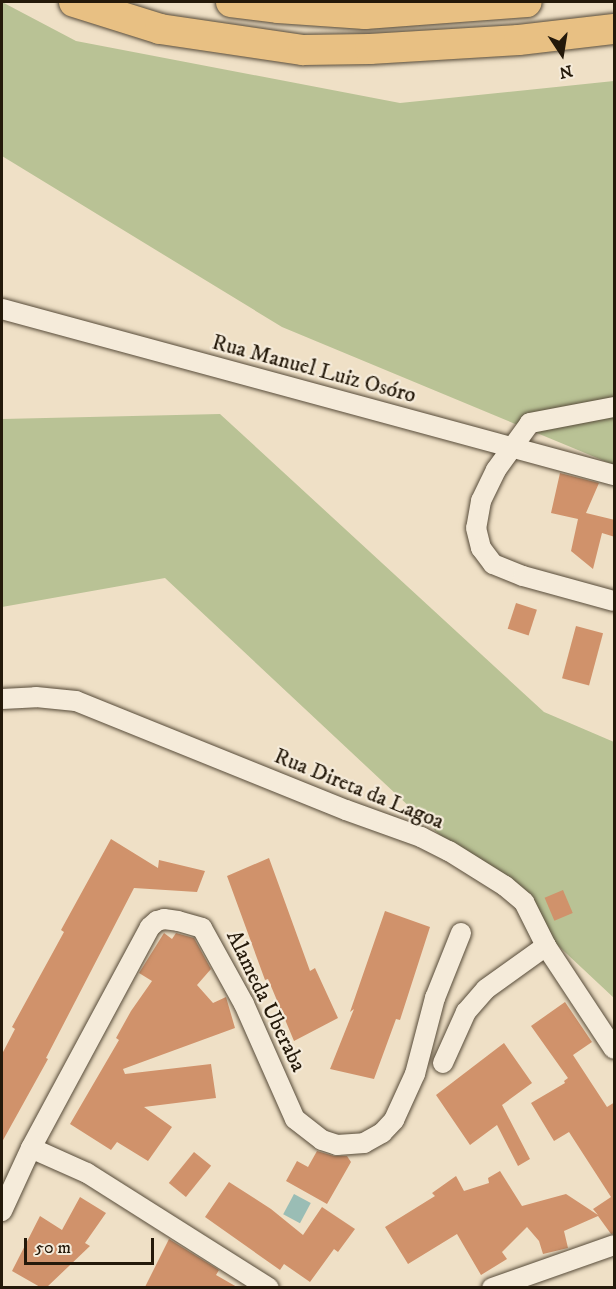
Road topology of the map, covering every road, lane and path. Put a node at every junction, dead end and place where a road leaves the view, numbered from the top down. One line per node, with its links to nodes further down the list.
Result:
1 (74, 2): 4 (main road)
2 (231, 2): 3 (main road)
3 (527, 2)
4 (615, 29)
5 (2, 309): 7 (street, Rua Manuel Luiz Osóro)
6 (615, 407): 7 (street)
7 (511, 447): 8 (street, Rua Manuel Luiz Osóro); 9 (street)
8 (615, 475)
9 (615, 601)
10 (2, 699): 12 (street, Rua Direta da Lagoa)
11 (461, 933): 15 (street, Alameda Uberaba)
12 (546, 946): 13 (street, Rua Direta da Lagoa); 14 (street)
13 (615, 1048)
14 (442, 1063)
15 (32, 1148): 16 (street, Alameda Uberaba); 18 (street)
16 (2, 1211)
17 (615, 1245): 19 (street)
18 (269, 1287)
19 (492, 1287)

